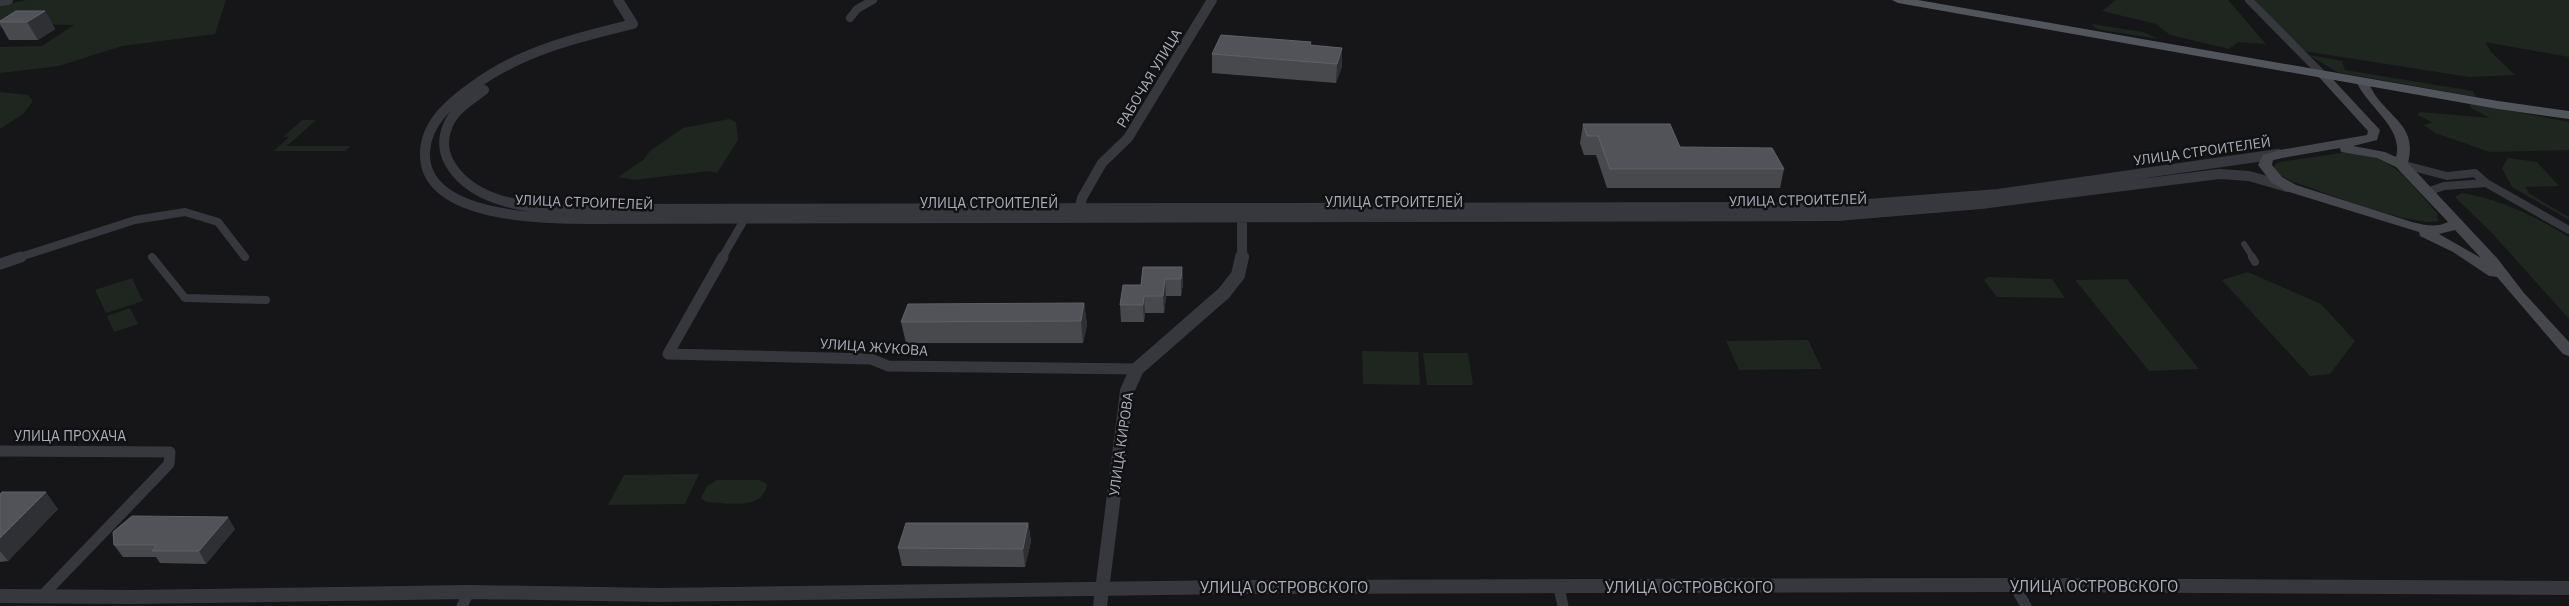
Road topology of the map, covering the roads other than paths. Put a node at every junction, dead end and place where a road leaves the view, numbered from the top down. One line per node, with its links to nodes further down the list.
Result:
1 (8, 0): 7 (street)
2 (618, 0): 9 (street)
3 (873, 0): 8 (street)
4 (1212, 0): 22 (street, РАБОЧАЯ УЛИЦА)
5 (1898, 0): 10 (main road)
6 (2249, 0): 10 (street)
7 (0, 2)
8 (850, 18)
9 (633, 24): 12 (street, УЛИЦА СТРОИТЕЛЕЙ); 13 (street, УЛИЦА СТРОИТЕЛЕЙ)
10 (2322, 74): 11 (main road); 15 (main road)
11 (2362, 81): 14 (main road); 17 (main road)
12 (458, 98): 13 (street); 23 (street, УЛИЦА СТРОИТЕЛЕЙ)
13 (470, 100): 23 (street, УЛИЦА СТРОИТЕЛЕЙ)
14 (2569, 115)
15 (2322, 148): 16 (main road); 17 (main road)
16 (2280, 154): 19 (main road); 21 (street, УЛИЦА СТРОИТЕЛЕЙ)
17 (2401, 164): 18 (street); 20 (main road)
18 (2486, 183): 20 (street); 26 (street)
19 (2291, 188): 21 (street, УЛИЦА СТРОИТЕЛЕЙ); 25 (main road)
20 (2426, 192): 24 (main road)
21 (1241, 212): 22 (street, УЛИЦА СТРОИТЕЛЕЙ); 35 (street, УЛИЦА КИРОВА)
22 (1079, 213): 23 (street, УЛИЦА СТРОИТЕЛЕЙ)
23 (748, 214): 35 (street, УЛИЦА ЖУКОВА)
24 (2457, 223): 25 (main road); 32 (main road)
25 (2408, 225): 32 (main road)
26 (2569, 230)
27 (2244, 244): 30 (street)
28 (152, 257): 33 (street)
29 (246, 258): 31 (street)
30 (2256, 262)
31 (0, 264)
32 (2519, 296): 34 (main road)
33 (266, 300)
34 (2569, 350)
35 (1137, 369): 41 (street, УЛИЦА КИРОВА)
36 (0, 451): 44 (street, УЛИЦА ПРОХАЧА)
37 (2014, 586): 38 (street, УЛИЦА ОСТРОВСКОГО); 39 (street, УЛИЦА ОСТРОВСКОГО); 46 (street)
38 (1559, 588): 41 (street, УЛИЦА ОСТРОВСКОГО); 45 (street)
39 (2569, 588)
40 (0, 596): 44 (street, УЛИЦА ОСТРОВСКОГО)
41 (1101, 598): 43 (street, УЛИЦА ОСТРОВСКОГО)
42 (465, 599): 43 (street, УЛИЦА ОСТРОВСКОГО); 44 (street, УЛИЦА ОСТРОВСКОГО)
43 (656, 600)
44 (37, 601)
45 (1563, 606)
46 (2026, 606)

